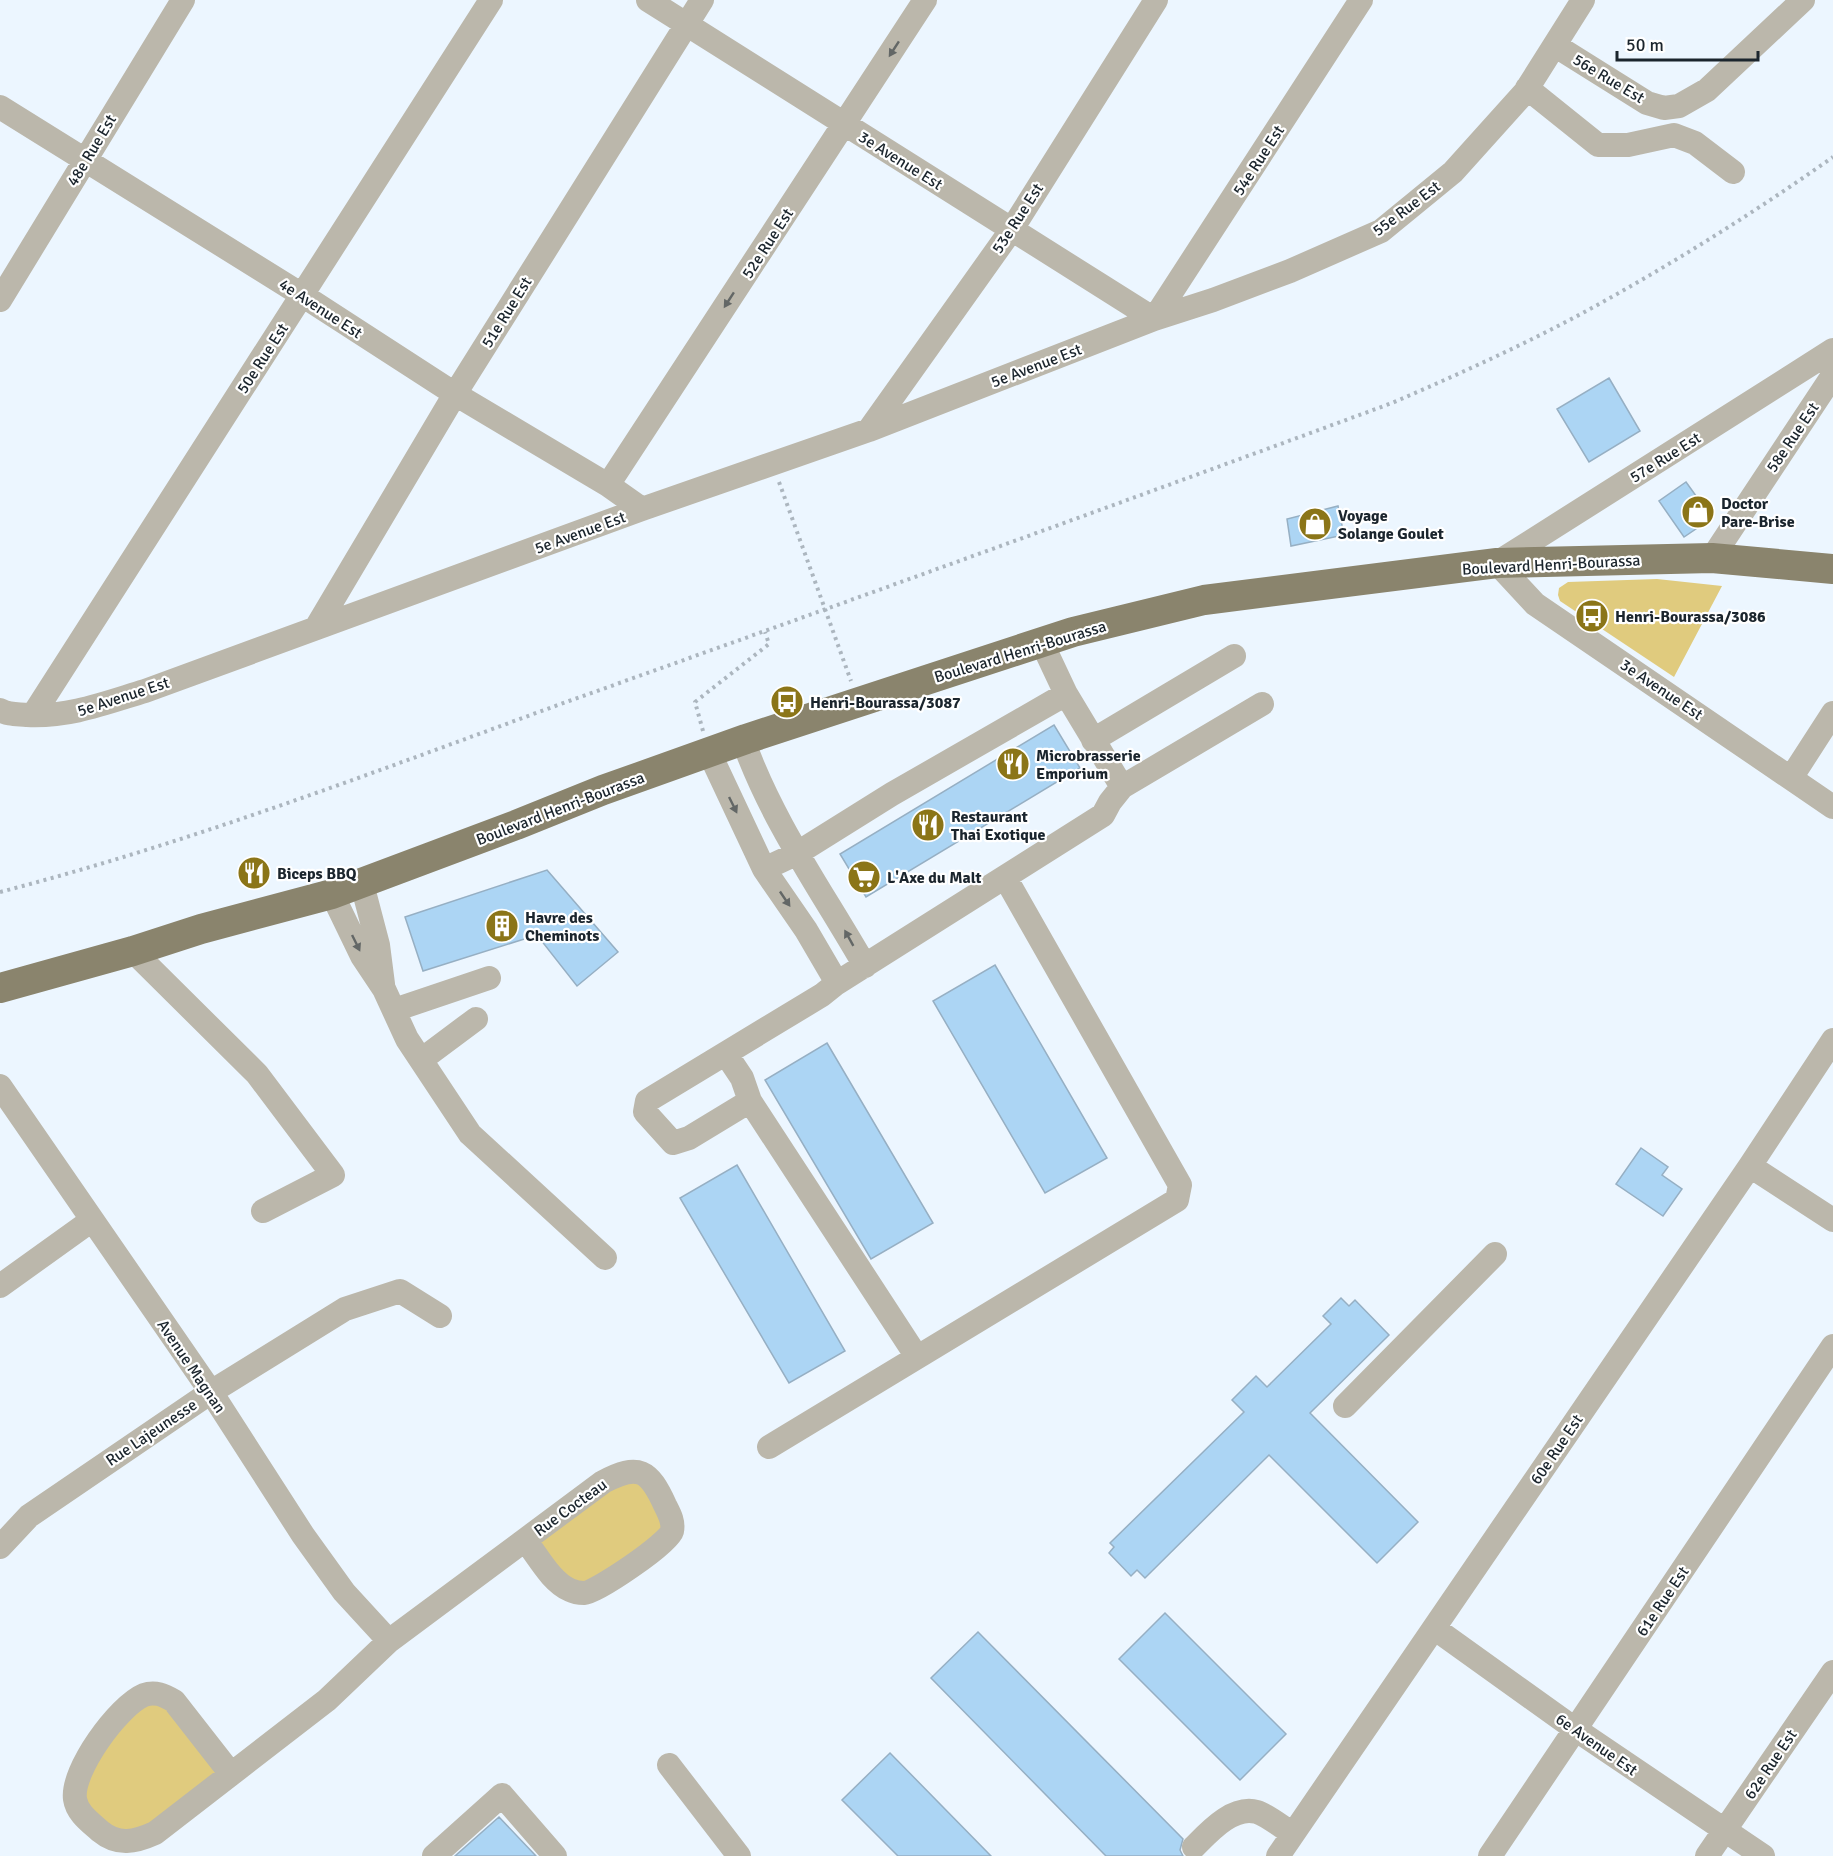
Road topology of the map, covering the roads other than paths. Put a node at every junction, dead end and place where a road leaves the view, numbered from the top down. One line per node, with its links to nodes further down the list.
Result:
1 (183, 0): 17 (street, 48e Rue Est)
2 (491, 0): 20 (street, 50e Rue Est)
3 (648, 0): 10 (street, 3e Avenue Est)
4 (702, 0): 10 (street, 51e Rue Est)
5 (926, 0): 15 (street, 52e Rue Est, one-way to 15)
6 (1156, 0): 19 (street, 53e Rue Est)
7 (1361, 0): 22 (street, 54e Rue Est)
8 (1583, 0): 11 (street, 55e Rue Est)
9 (1803, 0): 14 (street)
10 (686, 24): 15 (street, 3e Avenue Est); 25 (street, 51e Rue Est)
11 (1556, 46): 12 (street, 55e Rue Est); 14 (street, 56e Rue Est)
12 (1527, 88): 16 (street); 22 (street, 55e Rue Est)
13 (0, 107): 17 (street, 4e Avenue Est)
14 (1674, 107): 16 (street)
15 (845, 125): 19 (street, 3e Avenue Est); 27 (street, 52e Rue Est, one-way to 27)
16 (1674, 135): 18 (street)
17 (85, 160): 20 (street, 4e Avenue Est); 21 (street, 48e Rue Est)
18 (1733, 172)
19 (1012, 229): 22 (street, 3e Avenue Est); 26 (street, 53e Rue Est)
20 (302, 295): 25 (street, 4e Avenue Est); 39 (street, 50e Rue Est)
21 (0, 300)
22 (1154, 319): 26 (street, 5e Avenue Est)
23 (1833, 350): 30 (street, 57e Rue Est)
24 (1833, 375): 29 (street, 58e Rue Est)
25 (455, 394): 27 (street, 4e Avenue Est); 32 (street, 51e Rue Est)
26 (869, 429): 28 (street, 5e Avenue Est)
27 (608, 485): 28 (street, 4e Avenue Est)
28 (642, 509): 32 (street, 5e Avenue Est)
29 (1712, 558): 30 (main road, Boulevard Henri-Bourassa); 31 (main road, Boulevard Henri-Bourassa)
30 (1497, 563): 33 (main road, Boulevard Henri-Bourassa); 43 (street, 3e Avenue Est)
31 (1833, 569)
32 (316, 628): 39 (street, 5e Avenue Est)
33 (1042, 643): 35 (street); 40 (main road, Boulevard Henri-Bourassa)
34 (1234, 656): 41 (street)
35 (1066, 694): 41 (street); 46 (street)
36 (1262, 704): 44 (street)
37 (0, 710): 39 (street, 5e Avenue Est)
38 (1833, 713): 43 (street)
39 (33, 715)
40 (743, 740): 42 (main road, Boulevard Henri-Bourassa); 46 (street)
41 (1093, 740): 44 (street)
42 (710, 752): 47 (street, one-way to 47); 49 (main road, Boulevard Henri-Bourassa)
43 (1791, 778): 45 (street, 3e Avenue Est)
44 (1122, 788): 48 (street)
45 (1833, 807)
46 (796, 854): 47 (street); 51 (street)
47 (764, 869): 52 (street, one-way to 52)
48 (1005, 877): 54 (street); 74 (street)
49 (362, 884): 50 (main road, Boulevard Henri-Bourassa); 58 (street)
50 (332, 894): 53 (main road, Boulevard Henri-Bourassa); 58 (street, one-way to 58)
51 (833, 910): 52 (street); 54 (street, one-way to 51)
52 (806, 930): 56 (street)
53 (133, 951): 57 (main road, Boulevard Henri-Bourassa); 66 (street)
54 (865, 966): 56 (street)
55 (489, 978): 58 (street)
56 (837, 983): 61 (street)
57 (0, 988)
58 (389, 1000): 62 (street)
59 (476, 1019): 62 (street)
60 (1833, 1040): 65 (street, 60e Rue Est)
61 (726, 1054): 64 (street); 64 (street)
62 (421, 1060): 70 (street)
63 (0, 1086): 67 (street, Avenue Magnan)
64 (750, 1101): 74 (street)
65 (1750, 1166): 68 (street); 80 (street, 60e Rue Est)
66 (263, 1211)
67 (92, 1220): 71 (street); 75 (street, Avenue Magnan)
68 (1833, 1220)
69 (1495, 1254): 76 (street)
70 (605, 1258)
71 (0, 1286)
72 (440, 1316): 75 (street, Rue Lajeunesse)
73 (1833, 1346): 83 (street, 61e Rue Est)
74 (917, 1357): 77 (street)
75 (211, 1392): 79 (street, Rue Lajeunesse); 81 (street, Avenue Magnan)
76 (1346, 1406)
77 (769, 1447)
78 (525, 1540): 78 (street, Rue Cocteau); 81 (street, Rue Cocteau)
79 (0, 1547)
80 (1434, 1628): 83 (street, 6e Avenue Est); 87 (street, 60e Rue Est)
81 (389, 1641): 85 (street, Rue Cocteau)
82 (1833, 1672): 86 (street, 62e Rue Est)
83 (1575, 1729): 86 (street, 6e Avenue Est); 93 (street, 61e Rue Est)
84 (669, 1765): 91 (street)
85 (231, 1774): 85 (street, Rue Cocteau)
86 (1724, 1831): 94 (street, 62e Rue Est); 95 (street, 6e Avenue Est)
87 (1293, 1834): 88 (street); 92 (street, 60e Rue Est)
88 (1194, 1847)
89 (434, 1856): 90 (street)
90 (555, 1856)
91 (739, 1856)
92 (1278, 1856)
93 (1490, 1856)
94 (1707, 1856)
95 (1763, 1856)

